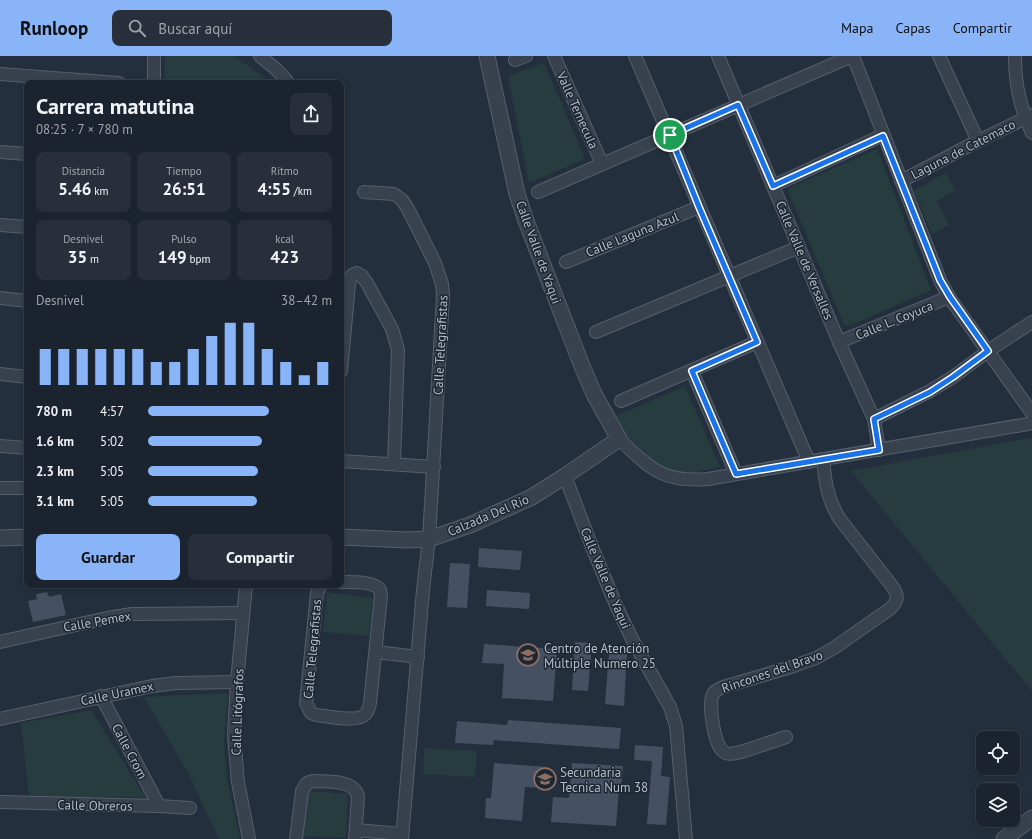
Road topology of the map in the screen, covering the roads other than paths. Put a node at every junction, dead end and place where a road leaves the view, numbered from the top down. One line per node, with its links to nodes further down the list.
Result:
1 (154, 56): 12 (street)
2 (260, 56): 13 (street)
3 (487, 56): 49 (street, Calle Valle de Yaqui)
4 (554, 56): 22 (street, Valle Temecula)
5 (635, 56): 17 (street)
6 (718, 56): 14 (street, Calle Valle de Versalles)
7 (853, 56): 14 (street); 18 (street)
8 (939, 56): 19 (street)
9 (1015, 56): 15 (street)
10 (0, 74): 11 (street)
11 (79, 80)
12 (154, 80)
13 (286, 80)
14 (738, 105): 17 (street); 24 (street, Calle Valle de Versalles)
15 (1028, 116): 16 (street); 19 (street, Laguna de Catemaco)
16 (1032, 133)
17 (670, 135): 22 (street); 27 (street)
18 (883, 136): 23 (street); 24 (street)
19 (978, 141): 23 (street, Laguna de Catemaco)
20 (0, 152): 21 (street)
21 (24, 154)
22 (602, 164): 26 (street)
23 (901, 181): 33 (street)
24 (773, 186): 30 (street, Calle Valle de Versalles)
25 (364, 192): 57 (street, Calle Telegrafistas)
26 (538, 192)
27 (699, 207): 31 (street, Calle Laguna Azul); 32 (street)
28 (0, 225): 29 (street)
29 (24, 227)
30 (799, 247): 32 (street); 40 (street, Calle Valle de Versalles)
31 (566, 262)
32 (729, 276): 37 (street); 39 (street)
33 (950, 297): 40 (street, Calle L. Coyuca); 41 (street)
34 (0, 298): 35 (street)
35 (24, 300)
36 (1032, 322): 41 (street)
37 (596, 332)
38 (344, 339): 56 (street)
39 (757, 342): 42 (street); 55 (street)
40 (839, 342): 47 (street, Calle Valle de Versalles)
41 (988, 351): 46 (street); 47 (street)
42 (692, 371): 45 (street); 58 (street)
43 (0, 374): 44 (street)
44 (24, 377)
45 (621, 401)
46 (1032, 413)
47 (874, 419): 52 (street, Calle Valle de Versalles)
48 (1032, 422): 52 (street)
49 (619, 439): 58 (street); 59 (street, Calzada Del Río)
50 (0, 446): 51 (street)
51 (24, 448)
52 (879, 450): 53 (street)
53 (823, 459): 55 (street); 76 (street, Rincones del Bravo)
54 (344, 461): 56 (street)
55 (808, 462): 58 (street)
56 (394, 464): 57 (street)
57 (434, 467): 65 (street, Calle Telegrafistas)
58 (736, 474)
59 (565, 476): 65 (street, Calzada Del Río); 85 (street, Calle Valle de Yaqui)
60 (0, 488): 61 (street)
61 (24, 488)
62 (24, 537): 64 (street)
63 (344, 537): 65 (street, Calzada Del Río)
64 (0, 538)
65 (429, 539): 72 (street, Calle Telegrafistas)
66 (344, 582): 71 (street, Calle Telegrafistas)
67 (246, 588): 69 (street, Calle Litógrafos)
68 (320, 588): 71 (street, Calle Telegrafistas)
69 (243, 613): 70 (street, Calle Pemex); 73 (street, Calle Litógrafos)
70 (0, 642)
71 (376, 652): 72 (street)
72 (418, 657): 82 (street, Calle Telegrafistas)
73 (237, 682): 74 (street, Calle Uramex); 83 (street, Calle Litógrafos)
74 (101, 696): 75 (street, Calle Uramex); 78 (street, Calle Crom)
75 (0, 719)
76 (786, 737)
77 (0, 802): 78 (street, Calle Obreros)
78 (159, 806): 79 (street, Calle Obreros)
79 (190, 808)
80 (1032, 818): 86 (street)
81 (356, 835): 82 (street, Calle Telegrafistas); 84 (street, Calle Telegrafistas)
82 (402, 836)
83 (249, 839)
84 (296, 839)
85 (686, 839)
86 (1004, 839)

